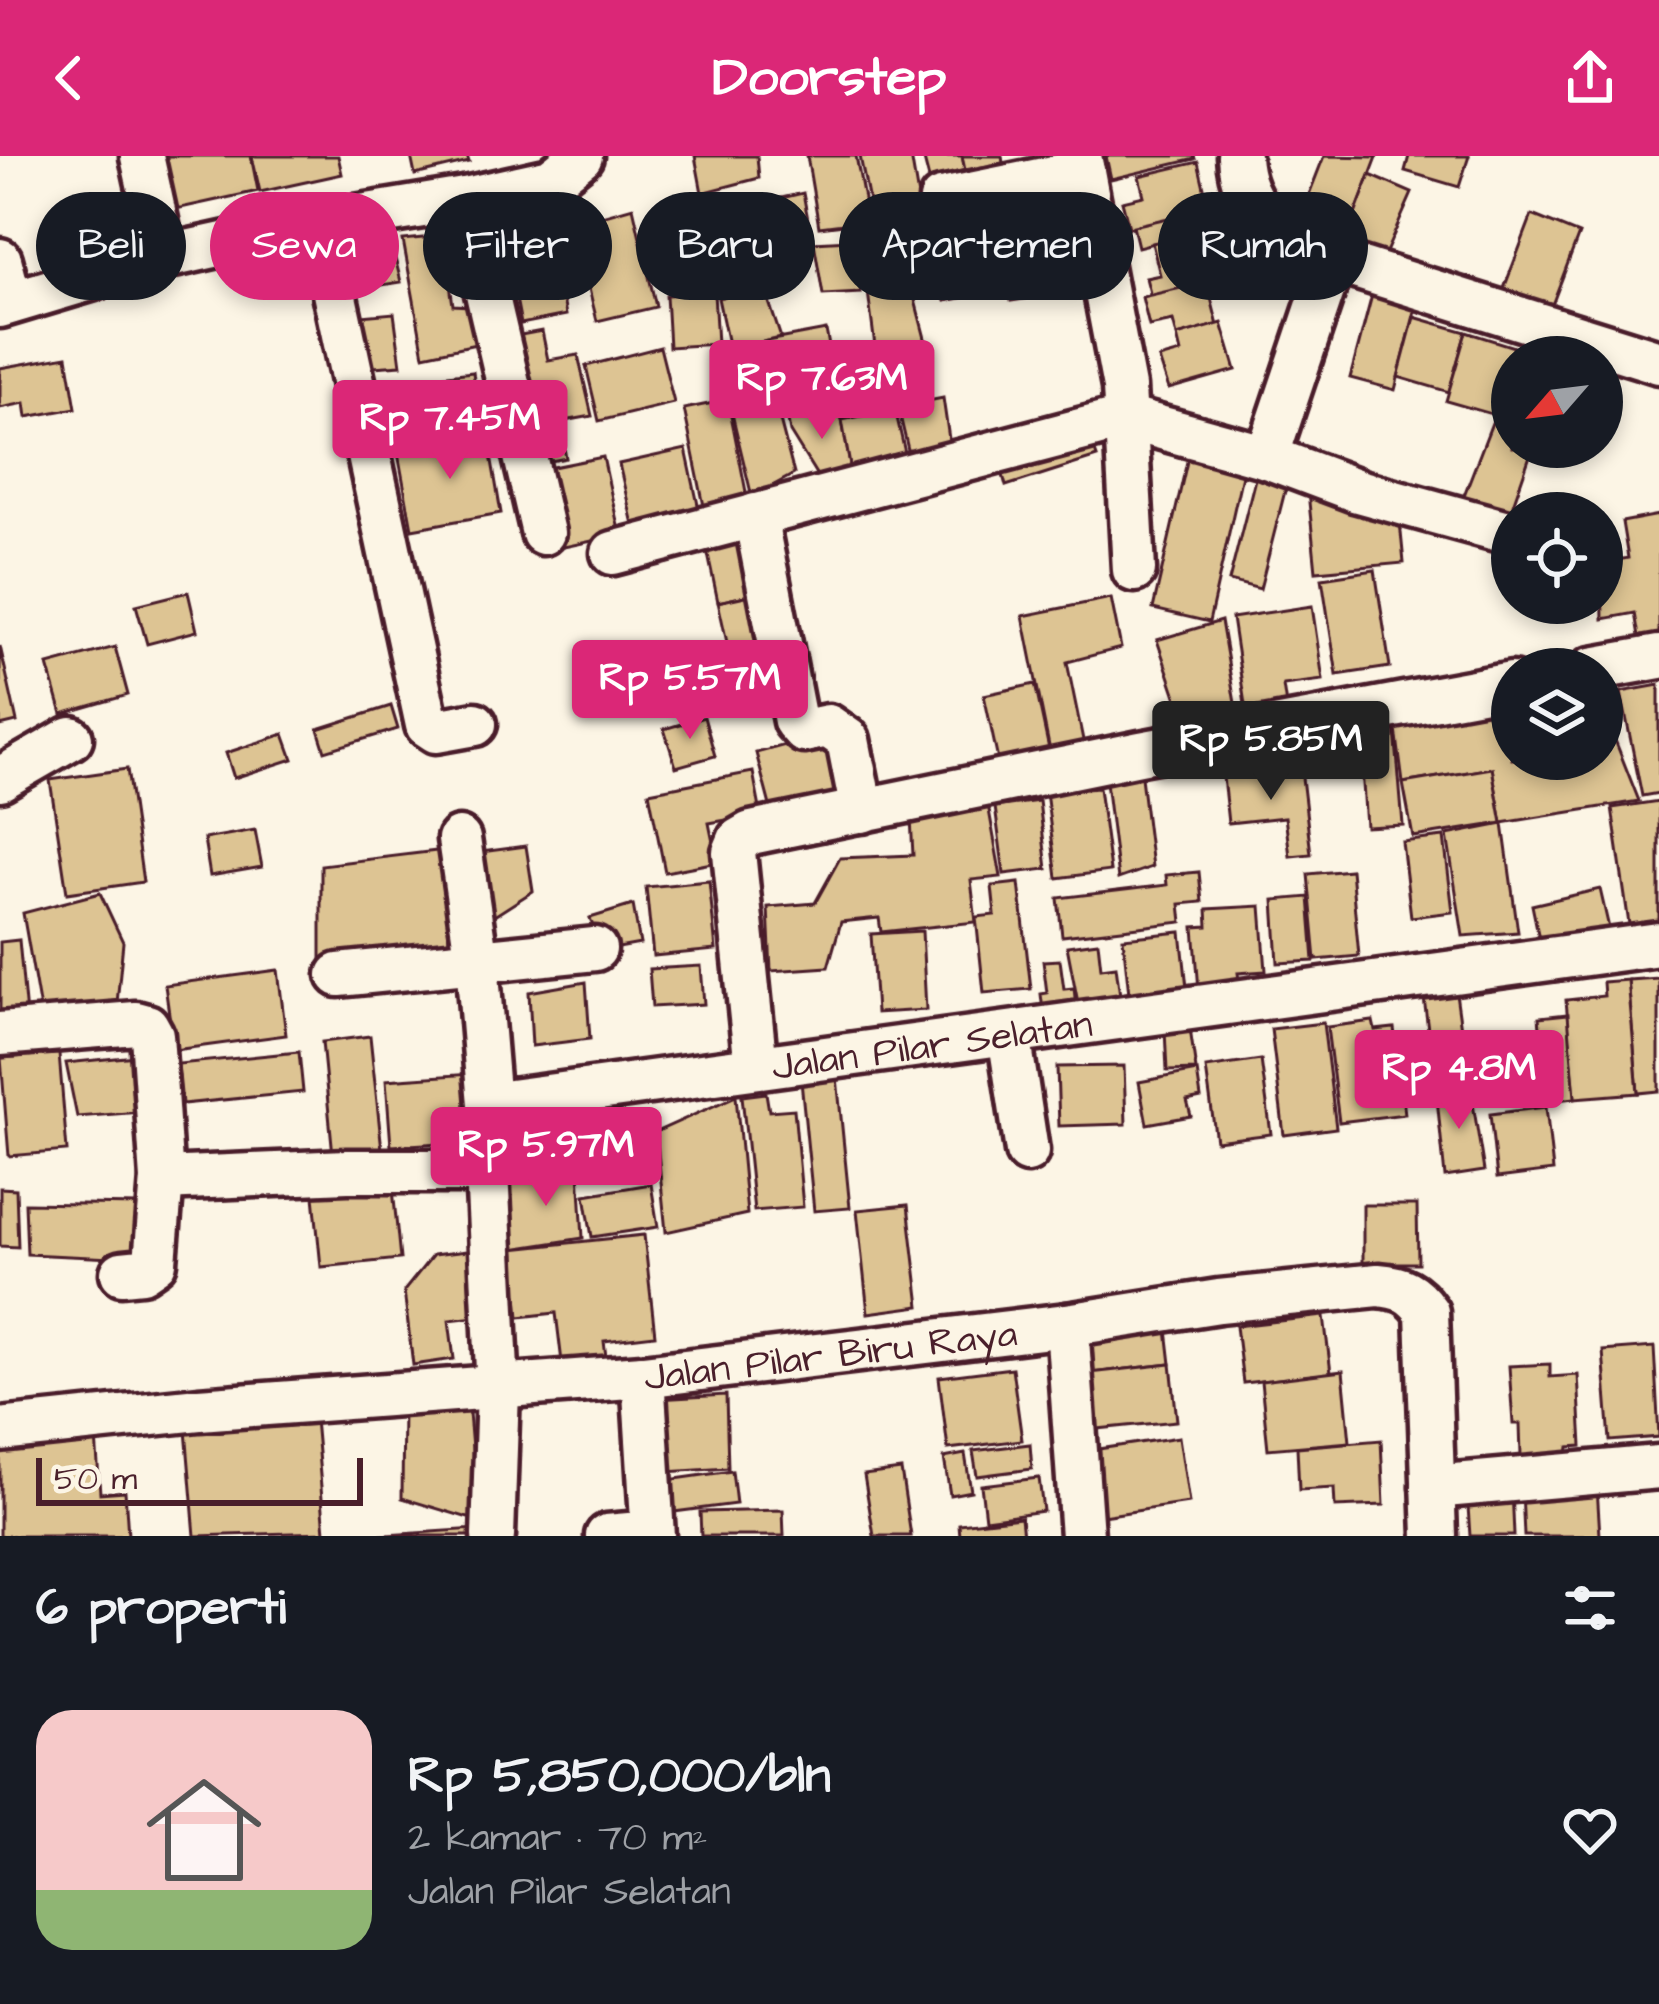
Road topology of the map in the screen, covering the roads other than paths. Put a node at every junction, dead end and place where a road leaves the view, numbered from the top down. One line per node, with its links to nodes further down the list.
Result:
1 (142, 156): 5 (street)
2 (580, 156): 6 (street)
3 (1239, 156): 8 (street)
4 (1081, 164): 7 (street); 17 (street)
5 (150, 192)
6 (501, 192)
7 (972, 192)
8 (1247, 192)
9 (0, 260): 15 (street)
10 (1368, 271): 16 (street)
11 (36, 295): 15 (street)
12 (336, 300): 27 (street)
13 (488, 300): 21 (street)
14 (1320, 300): 18 (street)
15 (5, 304)
16 (1659, 362)
17 (1126, 418): 18 (street); 19 (street); 23 (street)
18 (1267, 457): 20 (street)
19 (755, 515): 22 (street); 30 (street)
20 (1491, 528)
21 (543, 532)
22 (613, 554)
23 (1135, 570)
24 (1659, 657): 25 (street)
25 (1623, 663)
26 (1491, 688): 30 (street)
27 (476, 724)
28 (71, 738): 29 (street)
29 (0, 778)
30 (862, 811): 38 (street)
31 (459, 839): 34 (street)
32 (1659, 944): 37 (street, Jalan Pilar Selatan)
33 (595, 949): 34 (street)
34 (477, 962): 35 (street); 39 (street)
35 (339, 975)
36 (0, 1034): 42 (street)
37 (1009, 1034): 38 (street, Jalan Pilar Selatan); 40 (street)
38 (756, 1067): 39 (street, Jalan Pilar Selatan)
39 (489, 1104): 41 (street)
40 (1027, 1151)
41 (487, 1171): 42 (street); 46 (street)
42 (162, 1179): 43 (street)
43 (122, 1273)
44 (1067, 1325): 45 (street, Jalan Pilar Biru Raya); 49 (street, Jalan Pilar Biru Raya); 53 (street)
45 (643, 1376): 46 (street, Jalan Pilar Biru Raya); 50 (street)
46 (498, 1390): 47 (street, Jalan Pilar Biru Raya); 51 (street)
47 (0, 1430)
48 (1659, 1467): 49 (street)
49 (1433, 1486): 54 (street, Jalan Pilar Biru Raya)
50 (653, 1534): 52 (street)
51 (493, 1536)
52 (607, 1536)
53 (1082, 1536)
54 (1435, 1536)

